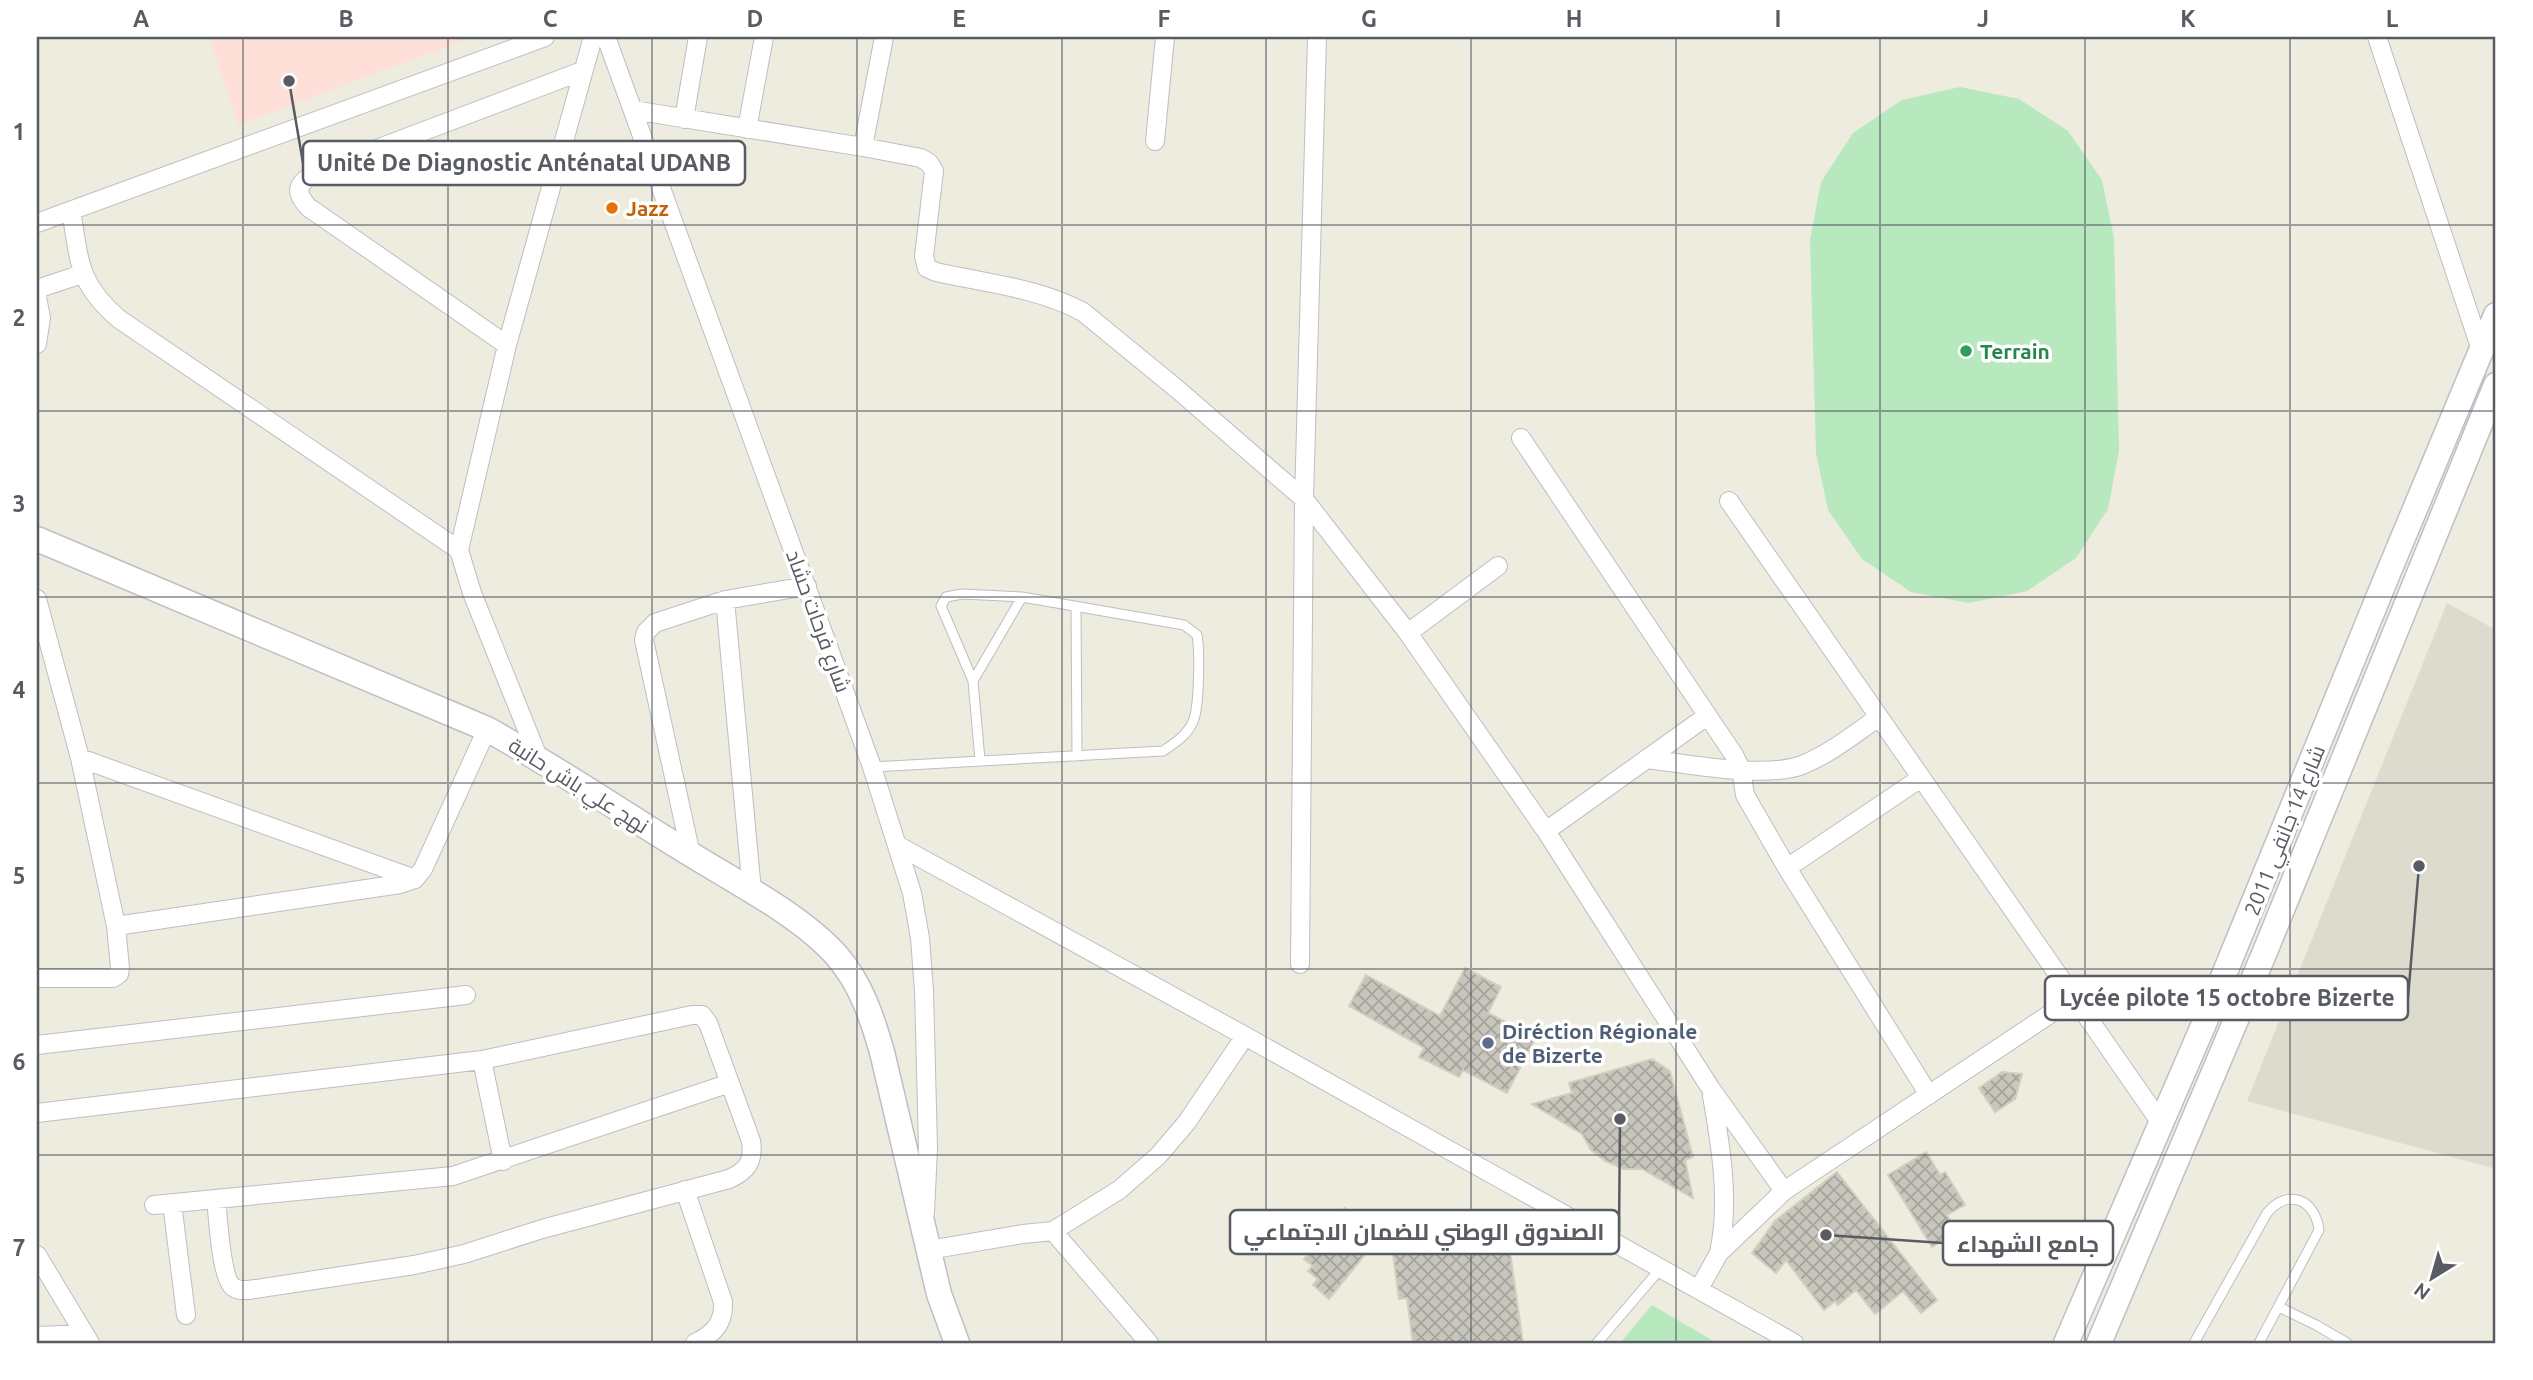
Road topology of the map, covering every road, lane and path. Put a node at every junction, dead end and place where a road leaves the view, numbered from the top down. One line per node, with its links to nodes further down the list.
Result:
1 (545, 37): 16 (street)
2 (593, 37): 10 (street)
3 (606, 37): 11 (street, شارع فرحات حشاد)
4 (698, 37): 12 (street)
5 (764, 37): 13 (street)
6 (884, 37): 15 (street)
7 (1165, 37): 14 (street)
8 (1317, 37): 29 (street)
9 (2377, 37): 24 (street)
10 (582, 71): 23 (street); 23 (street)
11 (633, 110): 12 (street); 34 (street, شارع فرحات حشاد)
12 (684, 119): 13 (street)
13 (747, 129): 15 (street)
14 (1155, 141)
15 (863, 146): 29 (street)
16 (71, 211): 17 (street); 18 (street)
17 (37, 223)
18 (82, 274): 19 (street); 32 (street)
19 (37, 289)
20 (37, 297): 22 (street)
21 (2496, 315): 24 (main road, شارع 14 جانفي 2011)
22 (37, 344)
23 (507, 345): 32 (street)
24 (2481, 351): 26 (main road, شارع 14 جانفي 2011)
25 (2496, 385): 27 (main road, شارع 14 جانفي 2011)
26 (2460, 400): 27 (street); 70 (main road, شارع 14 جانفي 2011)
27 (2489, 420): 93 (main road, شارع 14 جانفي 2011)
28 (1521, 438): 41 (street)
29 (1304, 499): 39 (street); 59 (street)
30 (1729, 501): 42 (street)
31 (37, 539): 43 (main road, نهج علي باش حانبة)
32 (459, 550): 45 (street)
33 (1498, 566): 39 (street)
34 (807, 586): 37 (street); 49 (street, شارع فرحات حشاد)
35 (1022, 597): 38 (lane); 40 (lane); 40 (lane)
36 (37, 599): 46 (street)
37 (725, 600): 54 (street); 57 (street)
38 (1076, 607): 44 (lane); 44 (lane)
39 (1408, 634): 52 (street)
40 (974, 681): 48 (lane)
41 (1707, 716): 47 (street); 50 (street)
42 (1879, 717): 50 (street); 51 (street)
43 (487, 729): 45 (main road, نهج علي باش حانبة); 56 (street)
44 (1077, 756): 48 (lane)
45 (538, 757): 54 (main road, نهج علي باش حانبة)
46 (80, 758): 56 (street); 58 (street)
47 (1646, 759): 50 (street); 52 (street)
48 (980, 760): 49 (lane)
49 (872, 767): 53 (street, شارع فرحات حشاد)
50 (1741, 769): 55 (street)
51 (1921, 778): 55 (street); 62 (street)
52 (1546, 831): 67 (street)
53 (897, 845): 63 (street); 78 (street, شارع فرحات حشاد)
54 (691, 855): 57 (main road, نهج علي باش حانبة)
55 (1787, 868): 68 (street)
56 (415, 879): 58 (street)
57 (752, 891): 78 (main road, نهج علي باش حانبة)
58 (116, 926): 60 (street)
59 (1300, 964)
60 (37, 978)
61 (466, 995): 64 (street)
62 (2074, 998): 68 (street); 70 (street)
63 (1245, 1036): 77 (street); 81 (street)
64 (37, 1045)
65 (482, 1060): 66 (street); 69 (street); 71 (street)
66 (730, 1083): 71 (street); 72 (street)
67 (1711, 1089): 73 (street); 79 (street)
68 (1929, 1095): 73 (street)
69 (37, 1113)
70 (2161, 1123): 92 (main road, شارع 14 جانفي 2011)
71 (503, 1161): 74 (street)
72 (685, 1190): 74 (street); 87 (street)
73 (1784, 1191): 79 (street)
74 (216, 1199): 75 (street)
75 (172, 1203): 76 (street); 84 (street)
76 (153, 1205)
77 (1053, 1231): 78 (street); 89 (street)
78 (926, 1239): 88 (main road, نهج علي باش حانبة)
79 (1719, 1253): 82 (street)
80 (37, 1255): 86 (street)
81 (1661, 1268): 82 (street); 90 (lane)
82 (1699, 1289): 91 (street)
83 (2279, 1307): 94 (lane); 95 (lane); 96 (lane)
84 (186, 1315)
85 (37, 1336): 86 (street)
86 (87, 1339)
87 (695, 1343)
88 (957, 1343)
89 (1149, 1343)
90 (1597, 1343)
91 (1794, 1343)
92 (2066, 1343)
93 (2099, 1343)
94 (2194, 1343)
95 (2259, 1343)
96 (2347, 1343)

